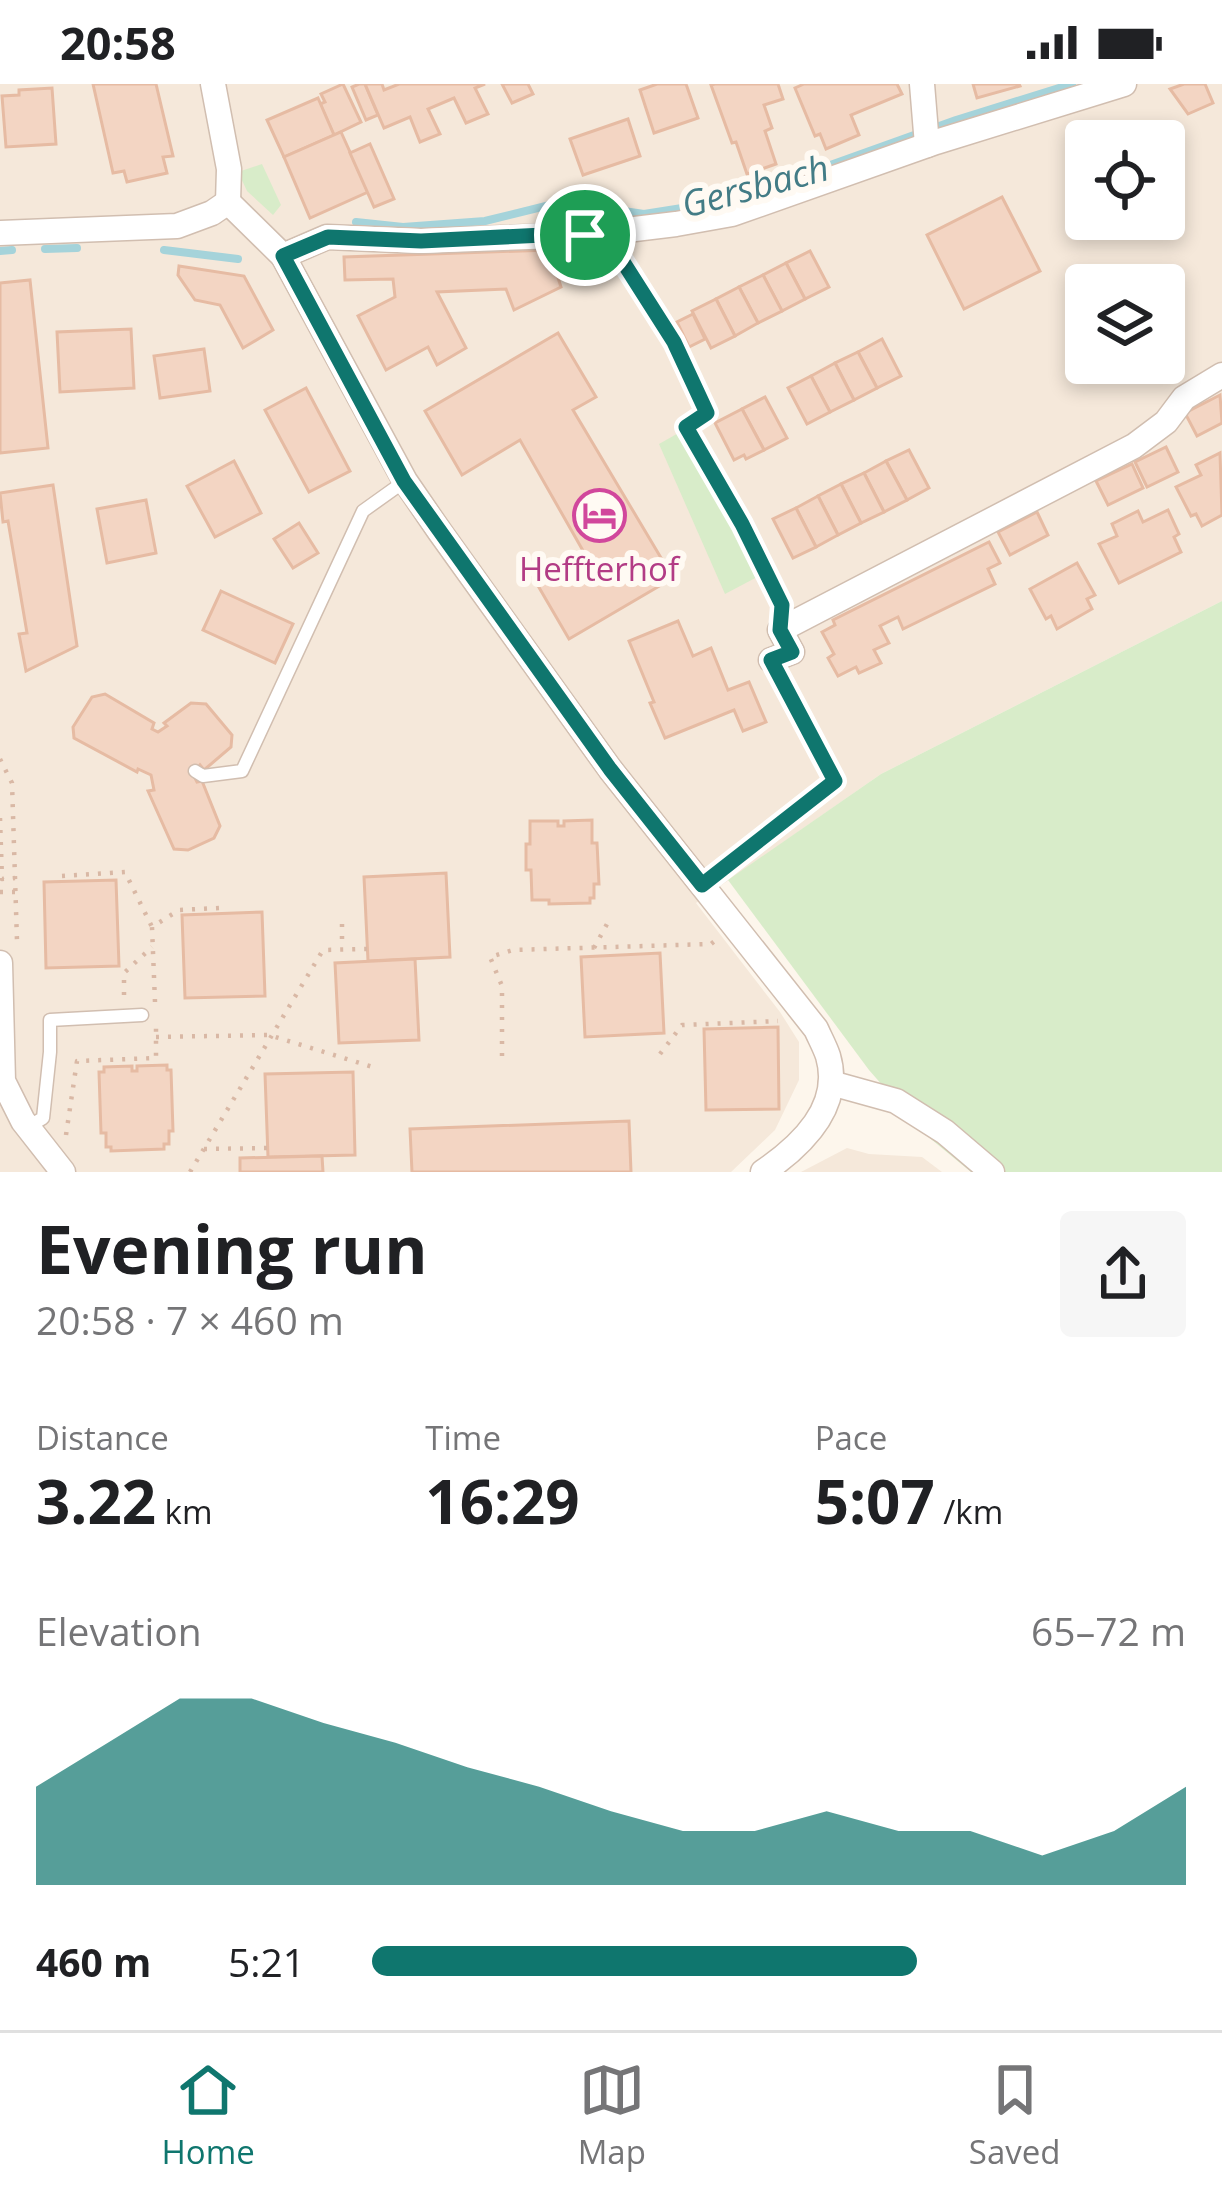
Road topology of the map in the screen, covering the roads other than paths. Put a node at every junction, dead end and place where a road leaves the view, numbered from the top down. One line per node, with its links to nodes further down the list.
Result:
1 (922, 84): 4 (street)
2 (1124, 84): 4 (street)
3 (218, 85): 5 (street)
4 (927, 146): 7 (street)
5 (228, 202): 6 (street); 7 (street)
6 (0, 233)
7 (283, 256): 9 (street)
8 (1222, 375): 10 (street)
9 (404, 481): 11 (lane); 14 (street)
10 (771, 660)
11 (195, 771)
12 (9, 959): 15 (street)
13 (142, 1015): 15 (lane)
14 (831, 1083): 17 (street); 18 (street)
15 (28, 1127): 16 (street)
16 (62, 1171)
17 (763, 1172)
18 (992, 1172)

